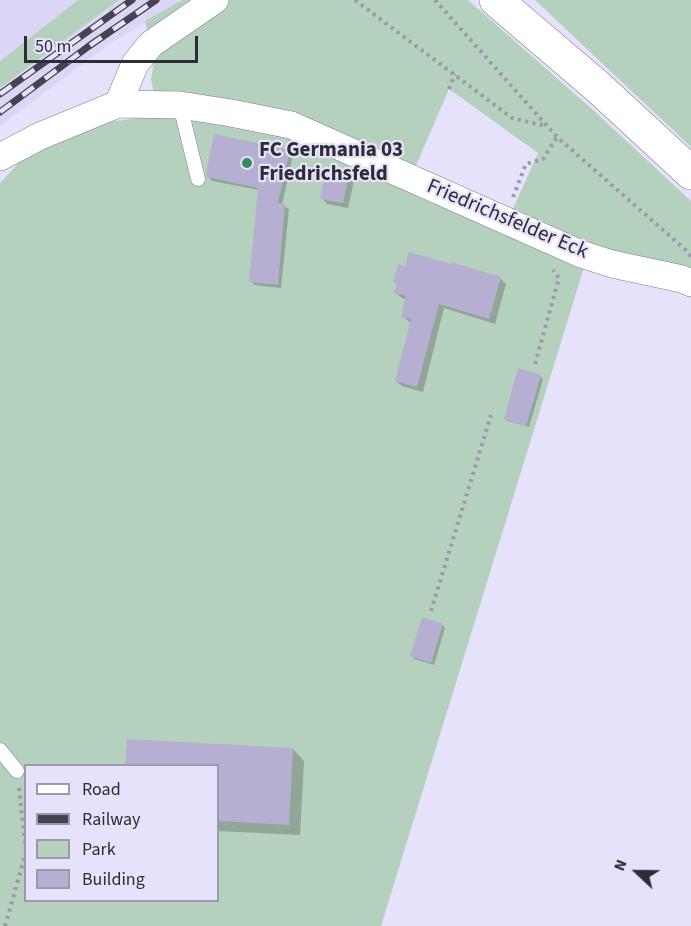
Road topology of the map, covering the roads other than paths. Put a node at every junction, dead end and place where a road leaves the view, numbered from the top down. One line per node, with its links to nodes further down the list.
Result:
1 (215, 0): 3 (street)
2 (496, 0): 6 (main road)
3 (118, 104): 4 (street, Friedrichsfelder Eck); 5 (street)
4 (180, 105): 7 (lane); 8 (street, Friedrichsfelder Eck)
5 (0, 157)
6 (691, 173)
7 (198, 178)
8 (691, 283)
9 (0, 750): 10 (lane)
10 (16, 771)

